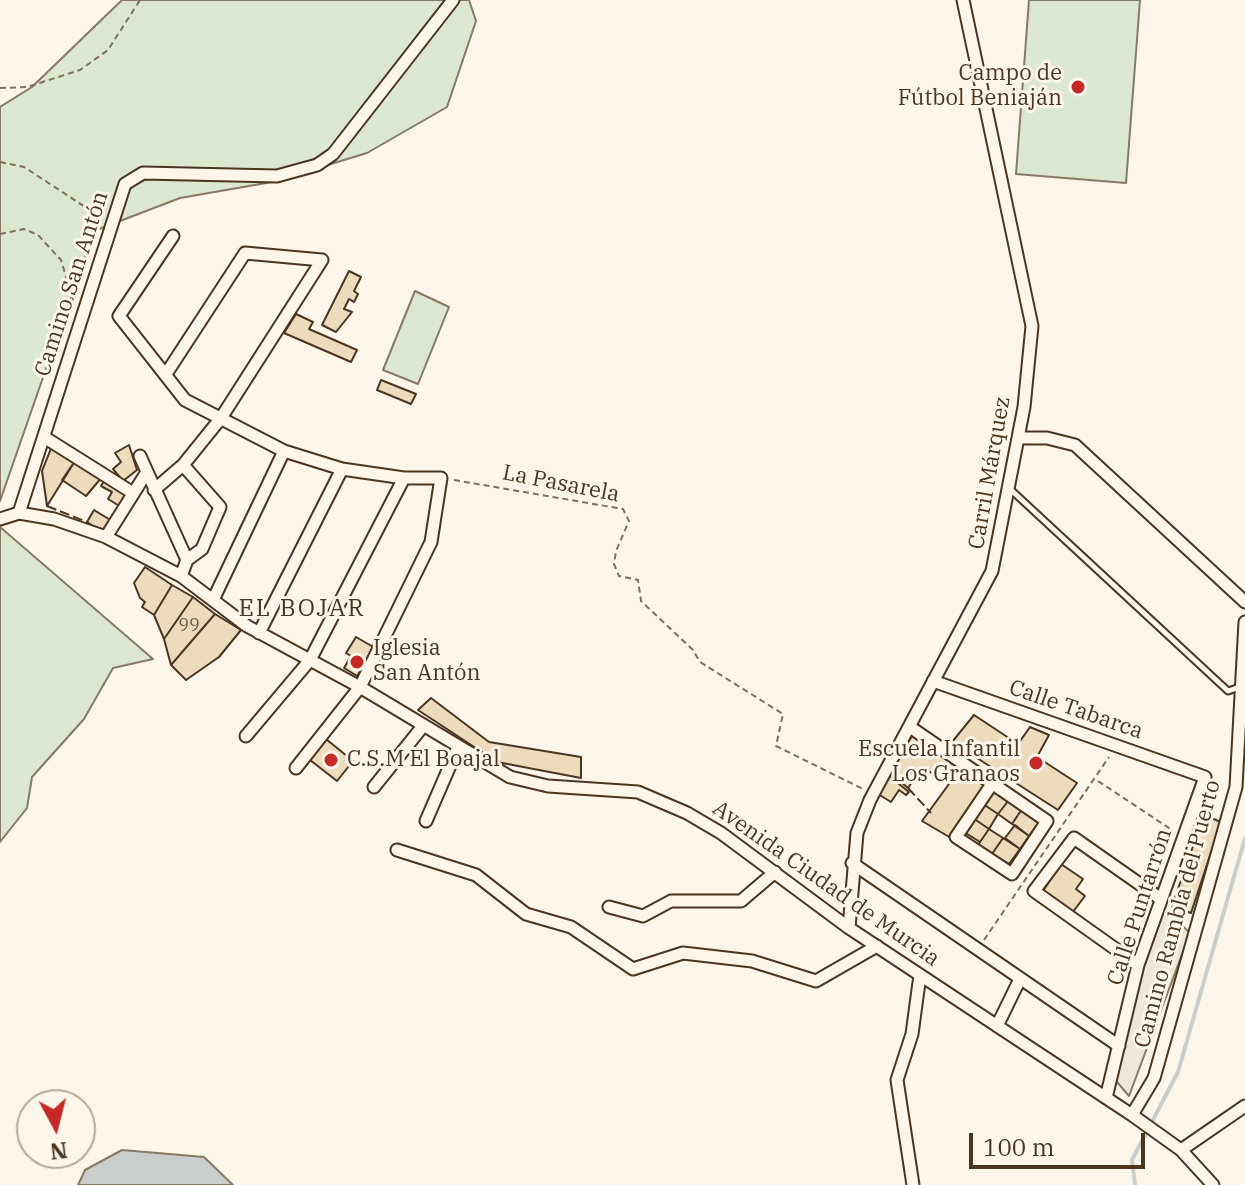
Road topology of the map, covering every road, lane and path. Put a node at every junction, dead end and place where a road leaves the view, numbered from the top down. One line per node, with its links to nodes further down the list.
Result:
1 (140, 0): 4 (path)
2 (453, 0): 6 (street, Camino San Antón)
3 (963, 0): 13 (street, Carril Márquez)
4 (0, 88)
5 (0, 162): 6 (path)
6 (110, 223): 9 (street, Camino San Antón)
7 (0, 234): 9 (path)
8 (173, 236): 10 (street)
9 (80, 323): 12 (street, Camino San Antón)
10 (166, 374): 11 (street); 11 (street)
11 (221, 418): 14 (street); 16 (street)
12 (44, 437): 23 (street); 24 (street, Camino San Antón)
13 (1018, 438): 21 (street, Carril Márquez); 30 (street)
14 (284, 451): 17 (street); 29 (street)
15 (140, 456): 18 (street)
16 (183, 465): 22 (street); 27 (street)
17 (342, 469): 19 (street); 32 (street)
18 (145, 475): 22 (street); 23 (street)
19 (404, 478): 20 (street); 33 (street)
20 (441, 478): 35 (street); 47 (path, La Pasarela)
21 (1008, 488): 34 (street, Carril Márquez); 36 (lane)
22 (154, 490): 27 (street)
23 (133, 493): 26 (street)
24 (19, 513): 25 (street); 26 (street, Avenida Ciudad de Murcia)
25 (0, 519)
26 (106, 537): 28 (street, Avenida Ciudad de Murcia)
27 (187, 560): 28 (street)
28 (181, 576): 29 (street, Avenida Ciudad de Murcia)
29 (213, 600): 32 (street, Avenida Ciudad de Murcia)
30 (1245, 602)
31 (1245, 622): 36 (street, Camino Rambla del Puerto)
32 (259, 633): 33 (street, Avenida Ciudad de Murcia)
33 (310, 660): 35 (street, Avenida Ciudad de Murcia); 39 (street)
34 (933, 681): 38 (street, Carril Márquez); 40 (street, Calle Tabarca)
35 (360, 687): 37 (street, Avenida Ciudad de Murcia); 42 (street)
36 (1241, 687): 65 (street, Camino Rambla del Puerto)
37 (423, 726): 41 (street, Avenida Ciudad de Murcia); 46 (street)
38 (910, 727): 45 (street); 47 (street, Carril Márquez)
39 (246, 736)
40 (1116, 746): 43 (street, Calle Tabarca); 44 (path)
41 (458, 747): 48 (street); 52 (street, Avenida Ciudad de Murcia)
42 (296, 768)
43 (1205, 777): 49 (street, Calle Puntarrón)
44 (1096, 779): 49 (path); 57 (path)
45 (992, 784): 45 (street)
46 (374, 787)
47 (874, 794): 51 (street, Carril Márquez)
48 (426, 821)
49 (1183, 838): 53 (street, Calle Puntarrón)
50 (397, 850): 56 (street)
51 (852, 863): 55 (street, Carril Márquez); 57 (street)
52 (775, 872): 54 (street); 55 (street, Avenida Ciudad de Murcia)
53 (1161, 899): 58 (street, Calle Puntarrón); 58 (street)
54 (609, 907)
55 (849, 928): 56 (street, Avenida Ciudad de Murcia)
56 (877, 946): 59 (street, Avenida Ciudad de Murcia)
57 (977, 950): 60 (street)
58 (1138, 965): 62 (street, Calle Puntarrón)
59 (920, 975): 61 (street, Avenida Ciudad de Murcia); 67 (street)
60 (1020, 979): 61 (street); 62 (street)
61 (997, 1026): 63 (street, Avenida Ciudad de Murcia)
62 (1119, 1046): 63 (street, Calle Puntarrón)
63 (1106, 1098): 65 (street, Avenida Ciudad de Murcia)
64 (1245, 1106): 66 (street)
65 (1132, 1115): 66 (street, Avenida Ciudad de Murcia)
66 (1181, 1150): 68 (street, Avenida Ciudad de Murcia)
67 (913, 1185)
68 (1213, 1185)

